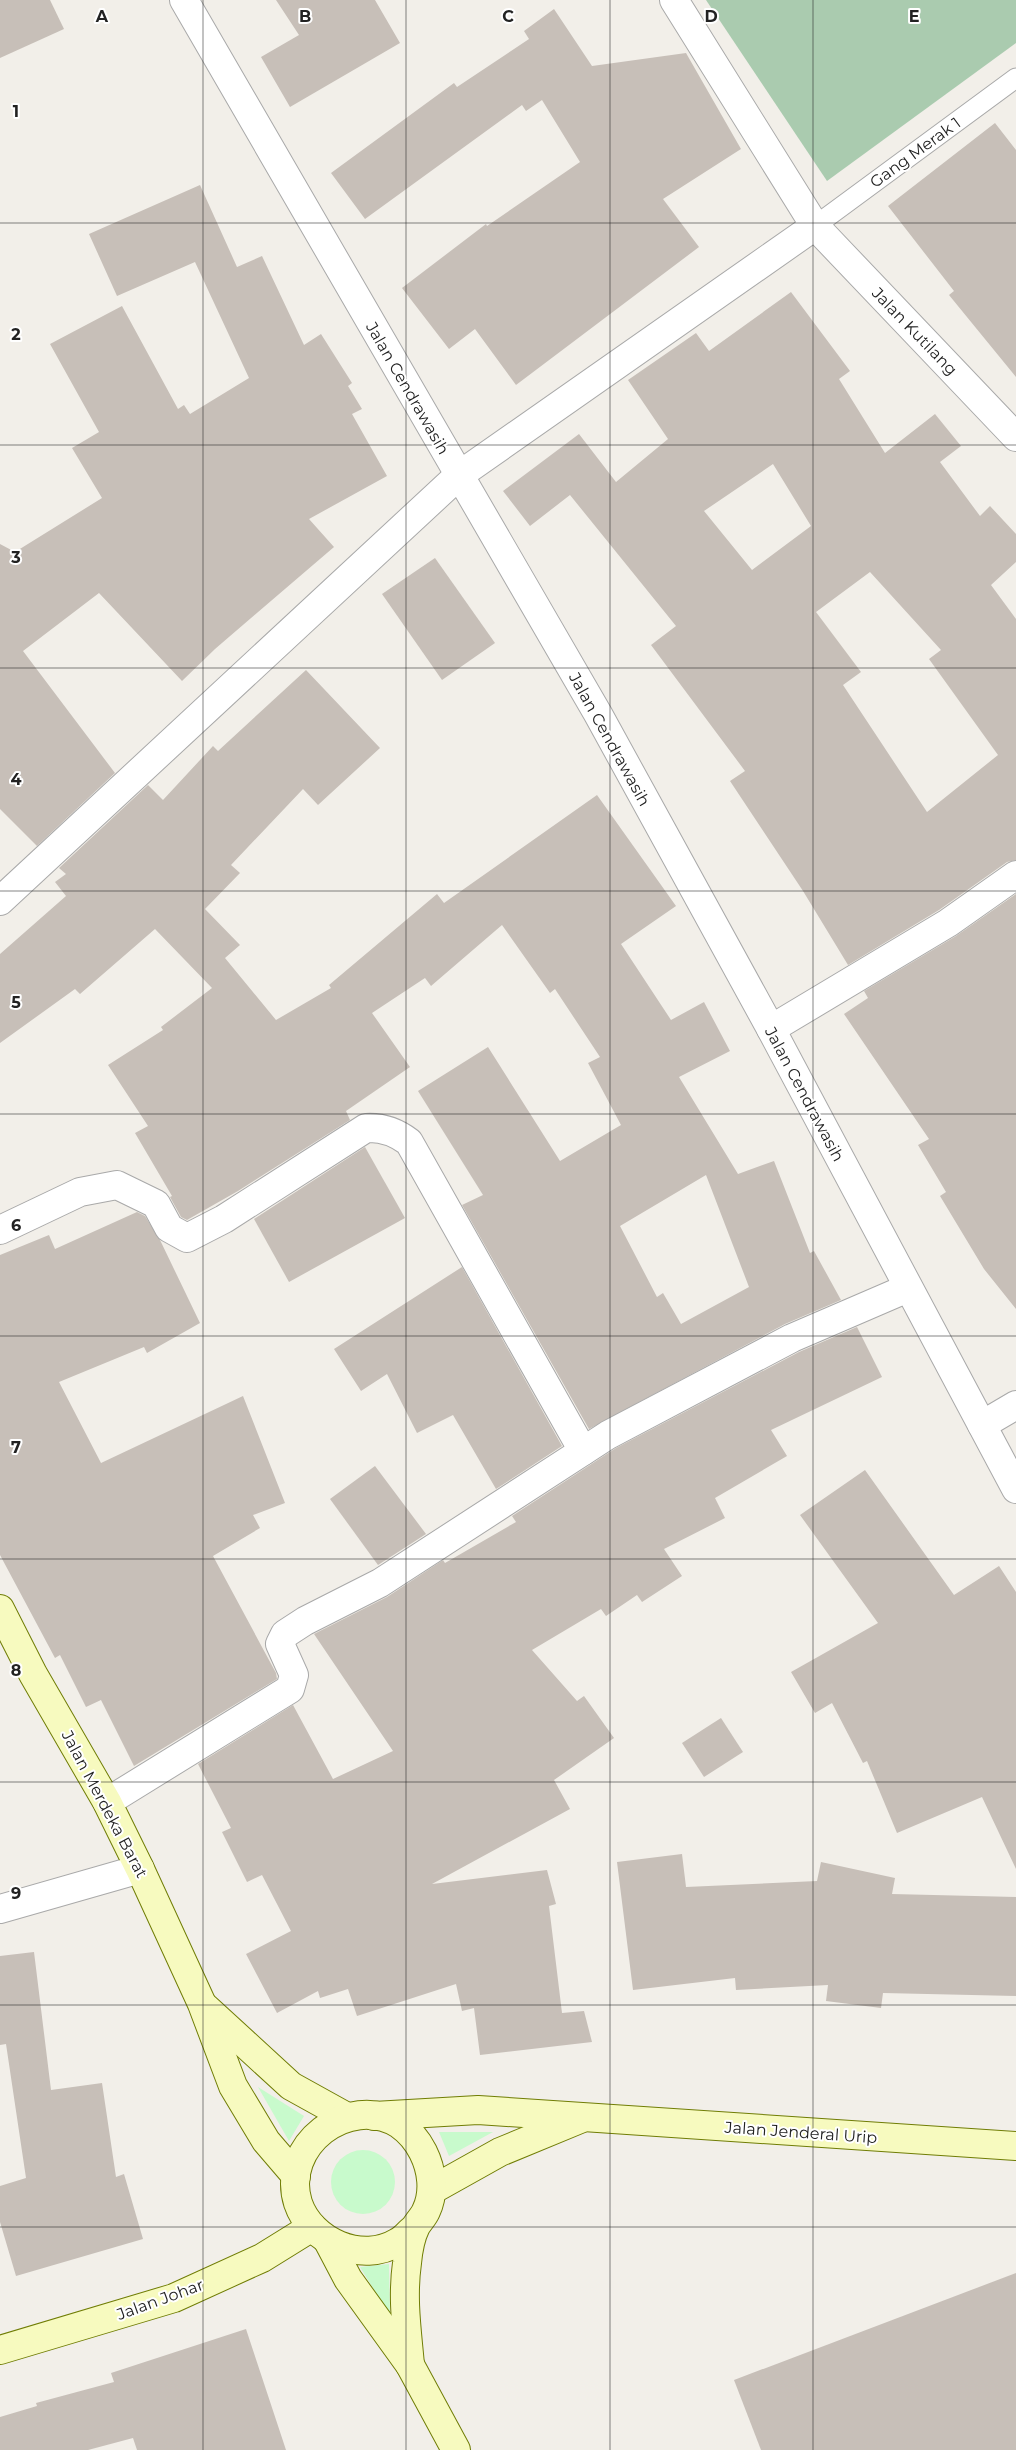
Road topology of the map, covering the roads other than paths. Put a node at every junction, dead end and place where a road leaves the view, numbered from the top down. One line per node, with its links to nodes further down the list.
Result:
1 (184, 0): 6 (street, Jalan Cendrawasih)
2 (674, 0): 4 (street, Jalan Kutilang)
3 (1016, 78): 4 (lane, Gang Merak 1)
4 (815, 226): 5 (street, Jalan Kutilang); 6 (street)
5 (1016, 437)
6 (458, 476): 8 (street); 9 (street, Jalan Cendrawasih)
7 (1016, 875): 9 (street)
8 (0, 900)
9 (771, 1029): 11 (street, Jalan Cendrawasih)
10 (0, 1230): 14 (street)
11 (908, 1288): 13 (street, Jalan Cendrawasih); 14 (street)
12 (1016, 1405): 13 (street)
13 (982, 1425): 15 (street, Jalan Cendrawasih)
14 (583, 1451): 17 (street)
15 (1016, 1489)
16 (0, 1608): 17 (street, Jalan Merdeka Barat)
17 (107, 1802): 18 (street, Jalan Merdeka Barat)
18 (140, 1869): 19 (street); 20 (street, Jalan Merdeka Barat)
19 (0, 1908)
20 (202, 2004): 21 (street); 25 (street, Jalan Merdeka Barat)
21 (347, 2116): 22 (street); 25 (street)
22 (374, 2116): 23 (street, Jalan Jenderal Urip); 26 (street)
23 (586, 2117): 24 (street, Jalan Jenderal Urip); 26 (street)
24 (1016, 2146)
25 (296, 2176): 28 (street)
26 (432, 2190): 27 (street)
27 (415, 2228): 28 (street); 30 (street)
28 (320, 2234): 29 (street, Jalan Johar); 30 (street)
29 (0, 2350)
30 (410, 2365): 31 (street)
31 (450, 2448)

